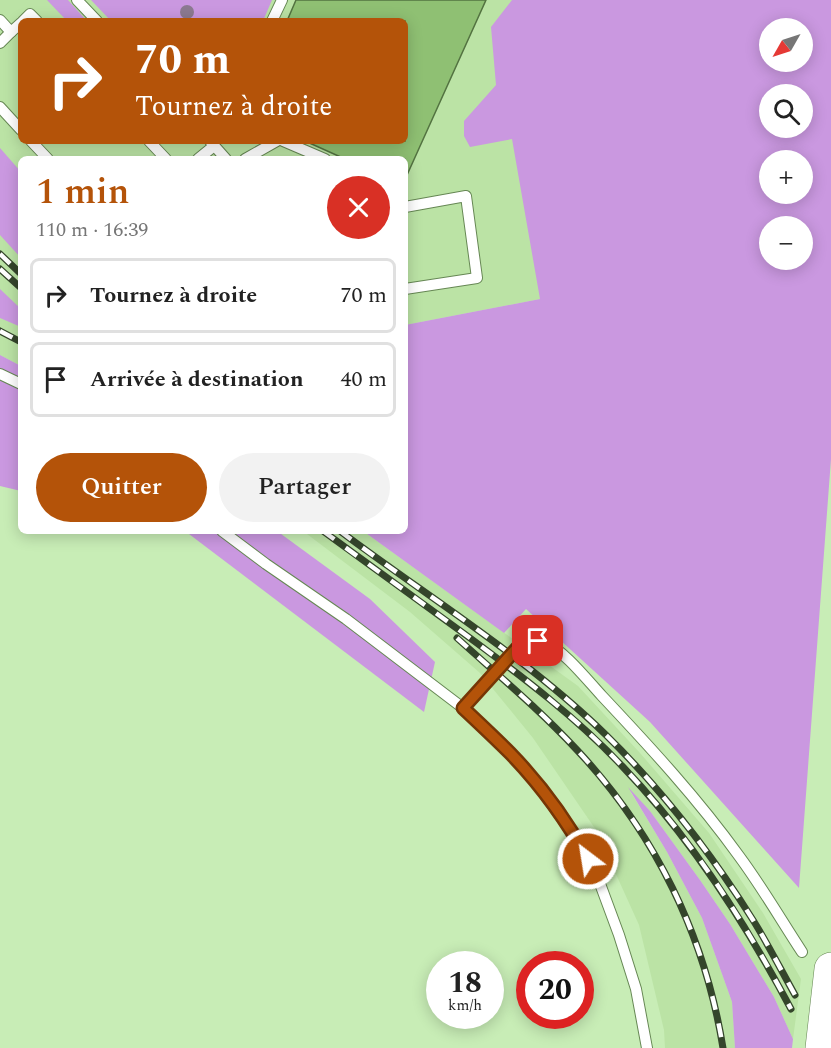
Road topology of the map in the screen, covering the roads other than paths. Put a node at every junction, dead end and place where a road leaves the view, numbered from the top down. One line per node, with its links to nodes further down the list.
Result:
1 (77, 0): 3 (lane)
2 (282, 0): 4 (lane)
3 (94, 18)
4 (274, 18)
5 (0, 20): 7 (lane)
6 (18, 26): 7 (lane)
7 (11, 32): 8 (lane)
8 (0, 43)
9 (0, 107): 10 (lane)
10 (18, 127)
11 (34, 144): 17 (lane)
12 (152, 144): 18 (lane)
13 (211, 144): 19 (lane)
14 (213, 144): 20 (lane)
15 (272, 144): 21 (lane)
16 (290, 144): 22 (lane)
17 (45, 156)
18 (163, 156)
19 (201, 156)
20 (223, 156)
21 (250, 156)
22 (318, 156)
23 (408, 206): 24 (lane)
24 (408, 289)
25 (0, 374): 26 (lane)
26 (18, 383)
27 (226, 534): 28 (lane)
28 (463, 708): 29 (lane); 31 (lane)
29 (802, 952)
30 (831, 969): 32 (highway)
31 (647, 1048)
32 (822, 1048)

